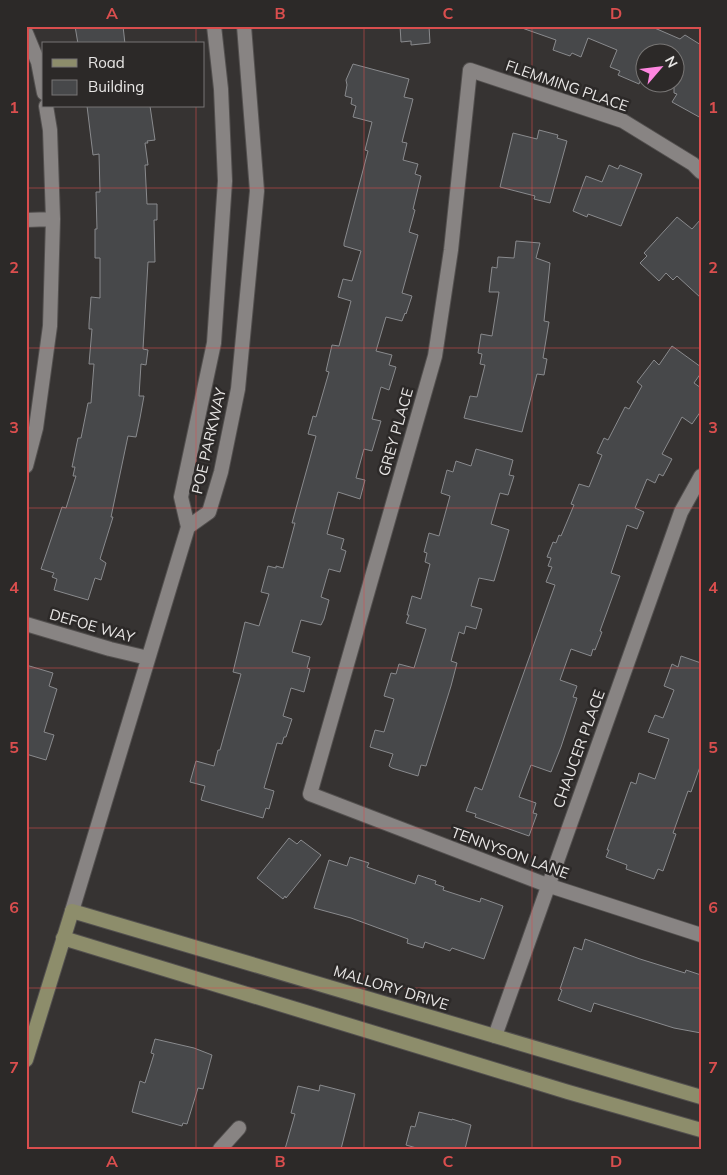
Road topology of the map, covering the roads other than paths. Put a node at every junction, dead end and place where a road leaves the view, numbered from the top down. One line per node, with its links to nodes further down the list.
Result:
1 (214, 26): 12 (street, POE PARKWAY)
2 (244, 26): 12 (street, POE PARKWAY)
3 (26, 33): 5 (street)
4 (470, 70): 7 (street, FLEMMING PLACE); 15 (street, GREY PLACE)
5 (42, 83)
6 (46, 108): 8 (street)
7 (701, 172)
8 (53, 219): 9 (street); 10 (street)
9 (26, 220)
10 (26, 466)
11 (701, 476): 16 (street, CHAUCER PLACE)
12 (188, 526): 14 (street)
13 (26, 624): 14 (street, DEFOE WAY)
14 (148, 658): 17 (street)
15 (310, 794): 16 (street, TENNYSON LANE)
16 (547, 885): 18 (street, TENNYSON LANE); 20 (street, CHAUCER PLACE)
17 (72, 910): 19 (main road); 20 (main road, MALLORY DRIVE)
18 (701, 935)
19 (63, 938): 21 (main road); 24 (main road)
20 (495, 1036): 22 (main road, MALLORY DRIVE)
21 (26, 1060)
22 (701, 1097)
23 (238, 1128): 25 (street)
24 (701, 1130)
25 (220, 1149)

